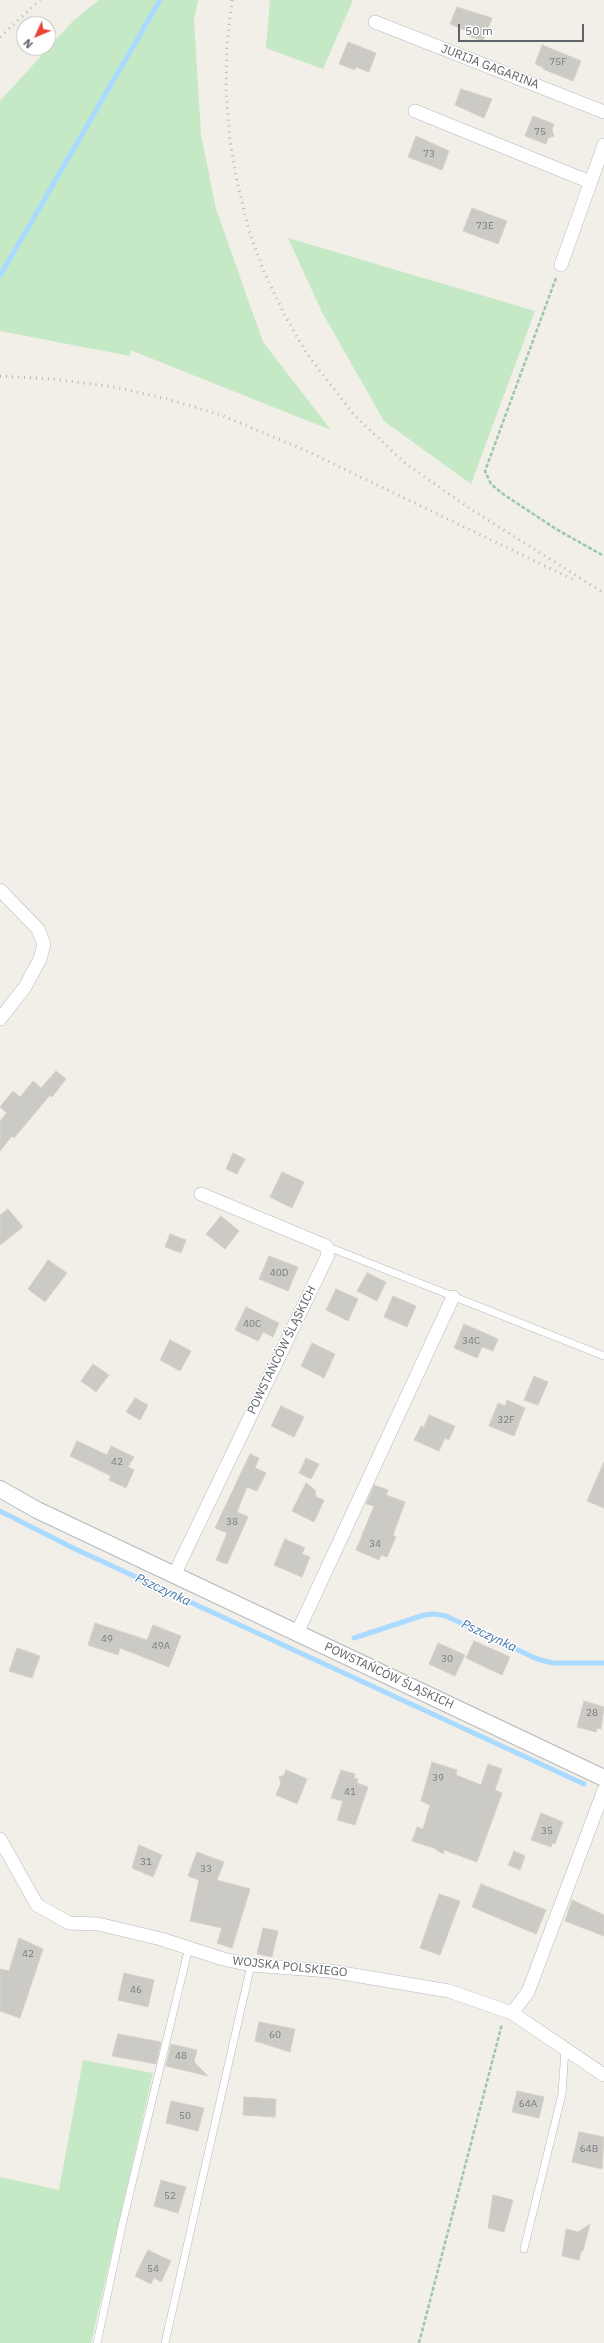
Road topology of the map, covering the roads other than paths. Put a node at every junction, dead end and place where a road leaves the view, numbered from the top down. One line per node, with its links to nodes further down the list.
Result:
1 (375, 22): 3 (street, JURIJA GAGARINA)
2 (415, 111): 5 (street)
3 (604, 112)
4 (604, 145): 5 (street)
5 (590, 182): 6 (street)
6 (561, 265)
7 (0, 890): 8 (street)
8 (0, 1019)
9 (201, 1194): 10 (street)
10 (326, 1246): 11 (lane); 14 (street, POWSTAŃCÓW ŚLĄSKICH)
11 (453, 1297): 12 (lane); 15 (street)
12 (604, 1356)
13 (0, 1489): 14 (street, POWSTAŃCÓW ŚLĄSKICH)
14 (174, 1574): 15 (street, POWSTAŃCÓW ŚLĄSKICH)
15 (297, 1633): 16 (street, POWSTAŃCÓW ŚLĄSKICH)
16 (604, 1778)
17 (604, 1790): 21 (street)
18 (0, 1839): 19 (street, WOJSKA POLSKIEGO)
19 (189, 1947): 20 (street, WOJSKA POLSKIEGO); 25 (lane)
20 (251, 1965): 21 (street, WOJSKA POLSKIEGO); 26 (lane)
21 (512, 2013): 22 (street, WOJSKA POLSKIEGO)
22 (565, 2049): 23 (street, WOJSKA POLSKIEGO); 24 (lane)
23 (604, 2074)
24 (524, 2249)
25 (97, 2343)
26 (165, 2343)

